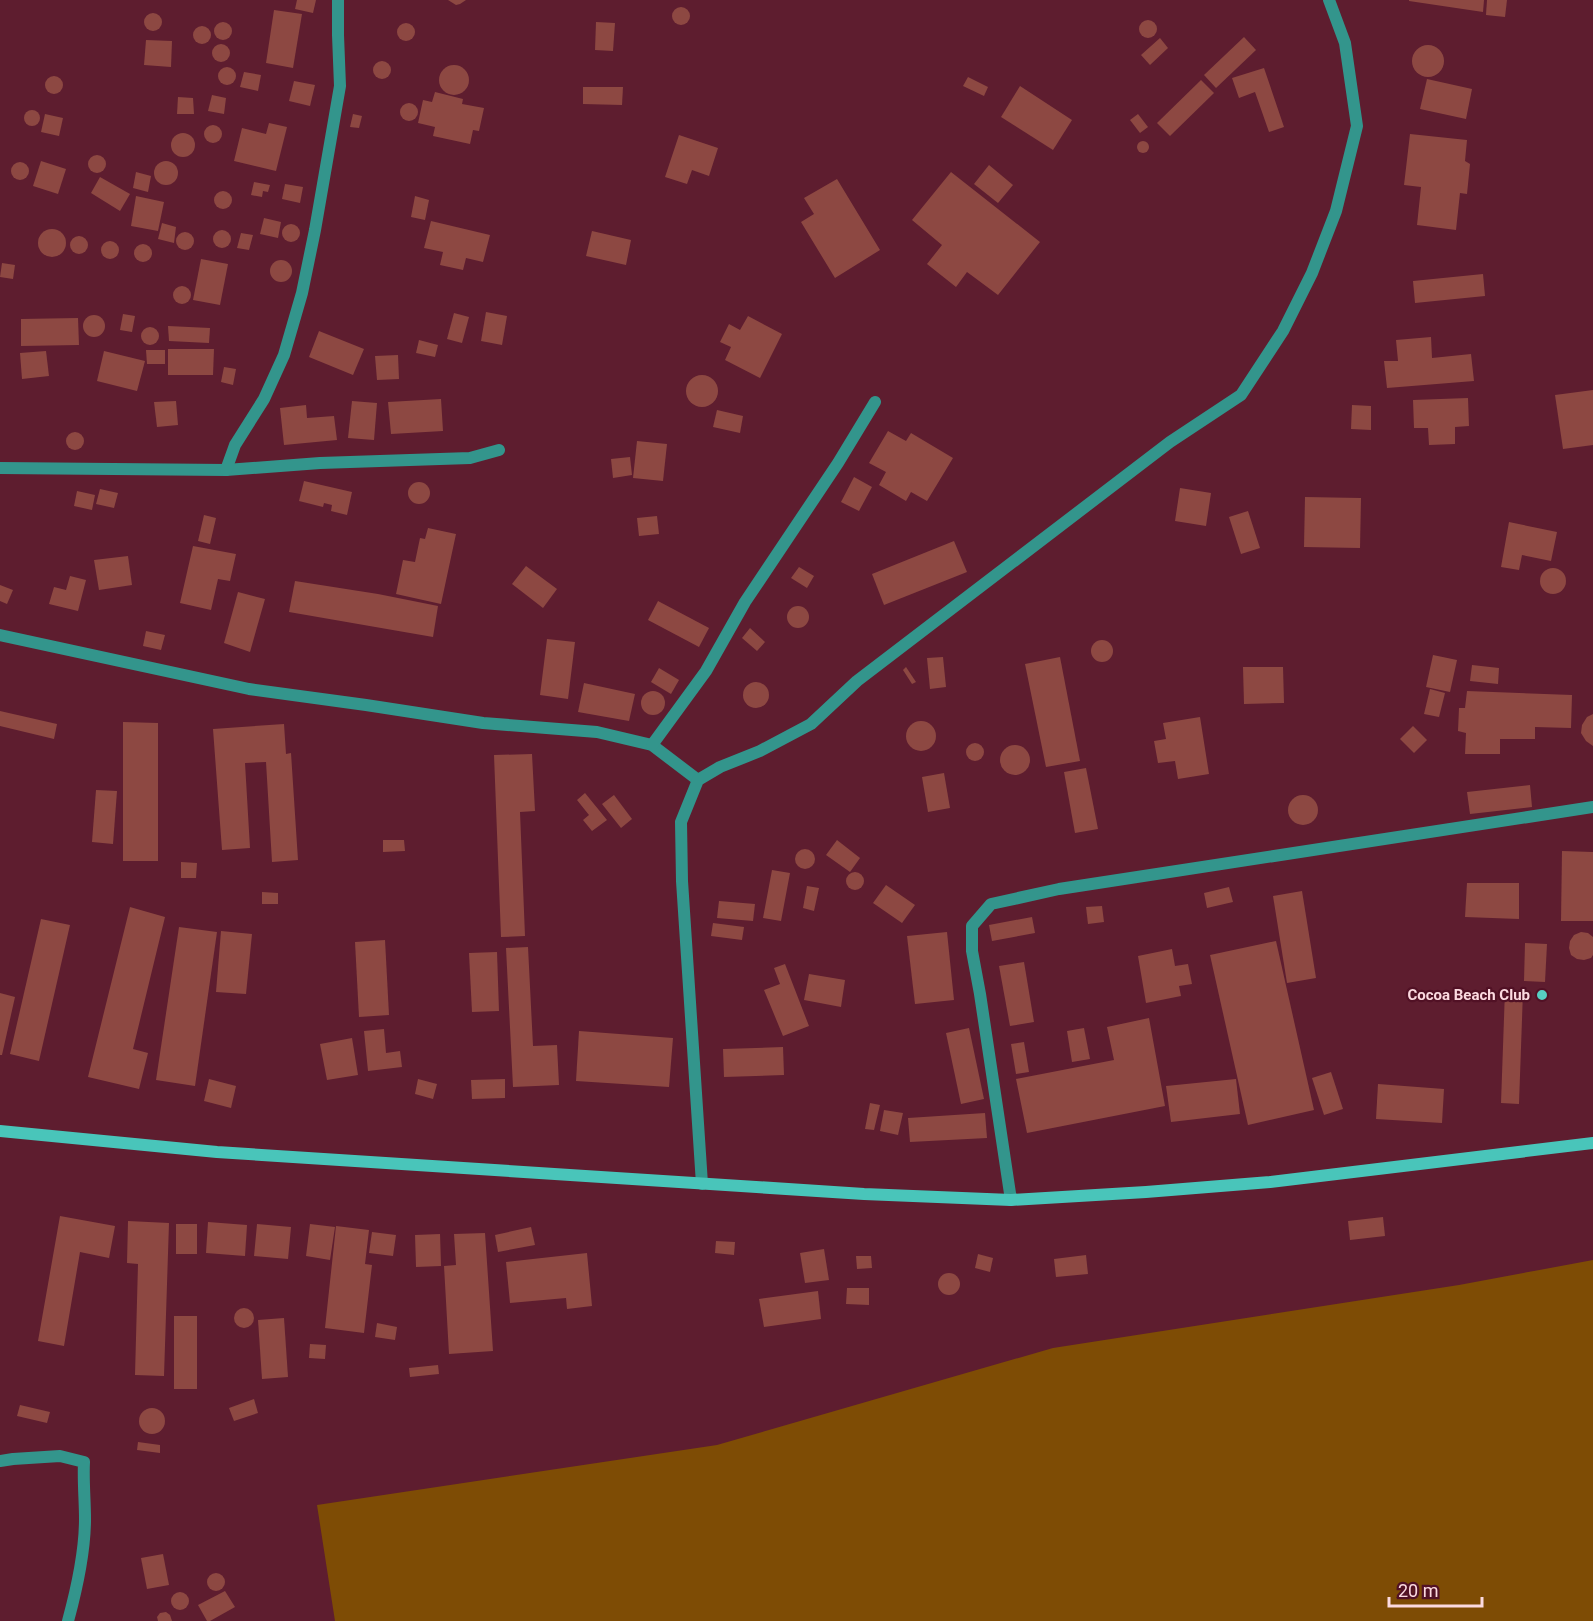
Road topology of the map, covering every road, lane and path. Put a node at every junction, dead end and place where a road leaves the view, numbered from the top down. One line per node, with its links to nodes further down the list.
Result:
1 (338, 0): 6 (street)
2 (1329, 0): 9 (street)
3 (875, 402): 8 (street)
4 (499, 450): 6 (street)
5 (0, 468): 6 (street)
6 (226, 470)
7 (0, 635): 8 (street)
8 (652, 745): 9 (street)
9 (698, 780): 13 (street)
10 (1593, 807): 14 (street)
11 (0, 1131): 13 (street)
12 (1593, 1143): 14 (street)
13 (702, 1184): 14 (street)
14 (1011, 1200)
15 (0, 1461): 16 (street)
16 (68, 1621)

